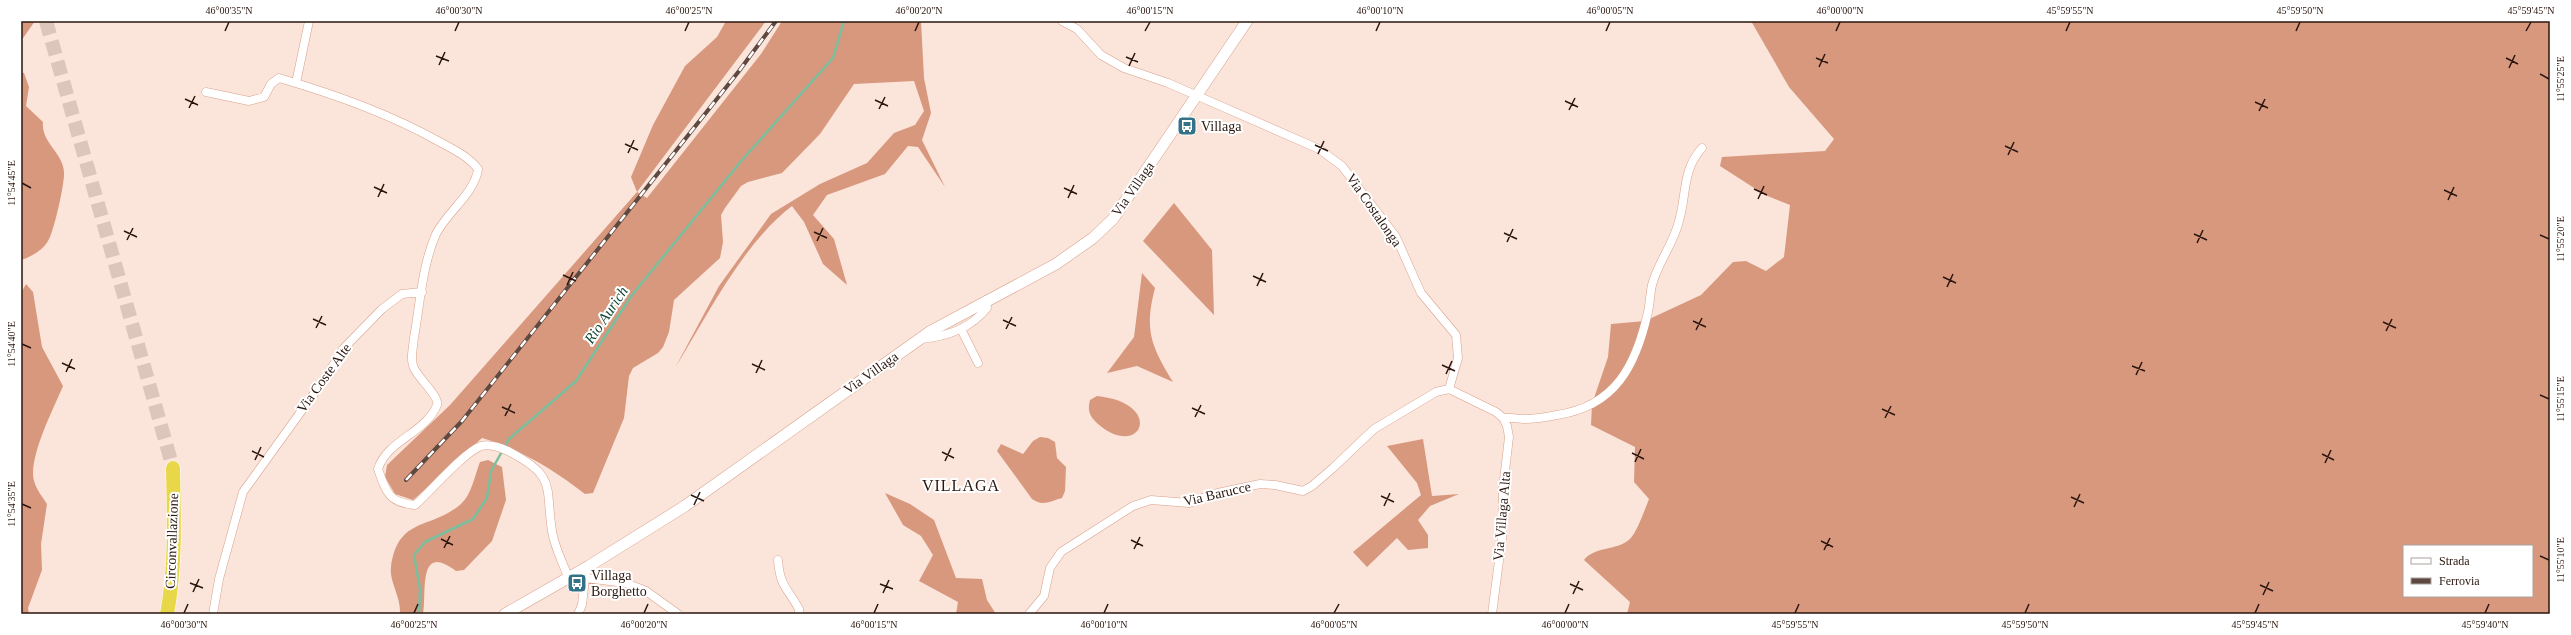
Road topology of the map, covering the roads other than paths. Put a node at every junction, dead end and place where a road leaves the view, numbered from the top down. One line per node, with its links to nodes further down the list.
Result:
1 (309, 21): 4 (street)
2 (1062, 21): 6 (street, Via Costalonga)
3 (1248, 21): 6 (street, Via Villaga)
4 (296, 83): 5 (street); 8 (street)
5 (206, 92)
6 (1199, 95): 9 (street, Via Villaga); 13 (street, Via Costalonga)
7 (1702, 148): 14 (street)
8 (422, 292): 18 (street); 21 (street, Via Coste Alte)
9 (986, 300): 10 (street); 11 (street, Via Villaga)
10 (961, 329): 11 (street); 12 (street)
11 (919, 339): 17 (street, Via Villaga)
12 (978, 363)
13 (1449, 389): 14 (street); 26 (street, Via Barucce)
14 (1503, 418): 27 (street, Via Villaga Alta)
15 (173, 468): 20 (highway, Circonvallazione)
16 (778, 560): 25 (street)
17 (589, 566): 18 (street, Via Villaga); 19 (street)
18 (568, 577): 22 (street, Via Villaga)
19 (585, 578): 23 (street); 24 (street)
20 (167, 614)
21 (213, 614)
22 (505, 614)
23 (578, 614)
24 (678, 614)
25 (799, 614)
26 (1029, 614)
27 (1492, 614)

